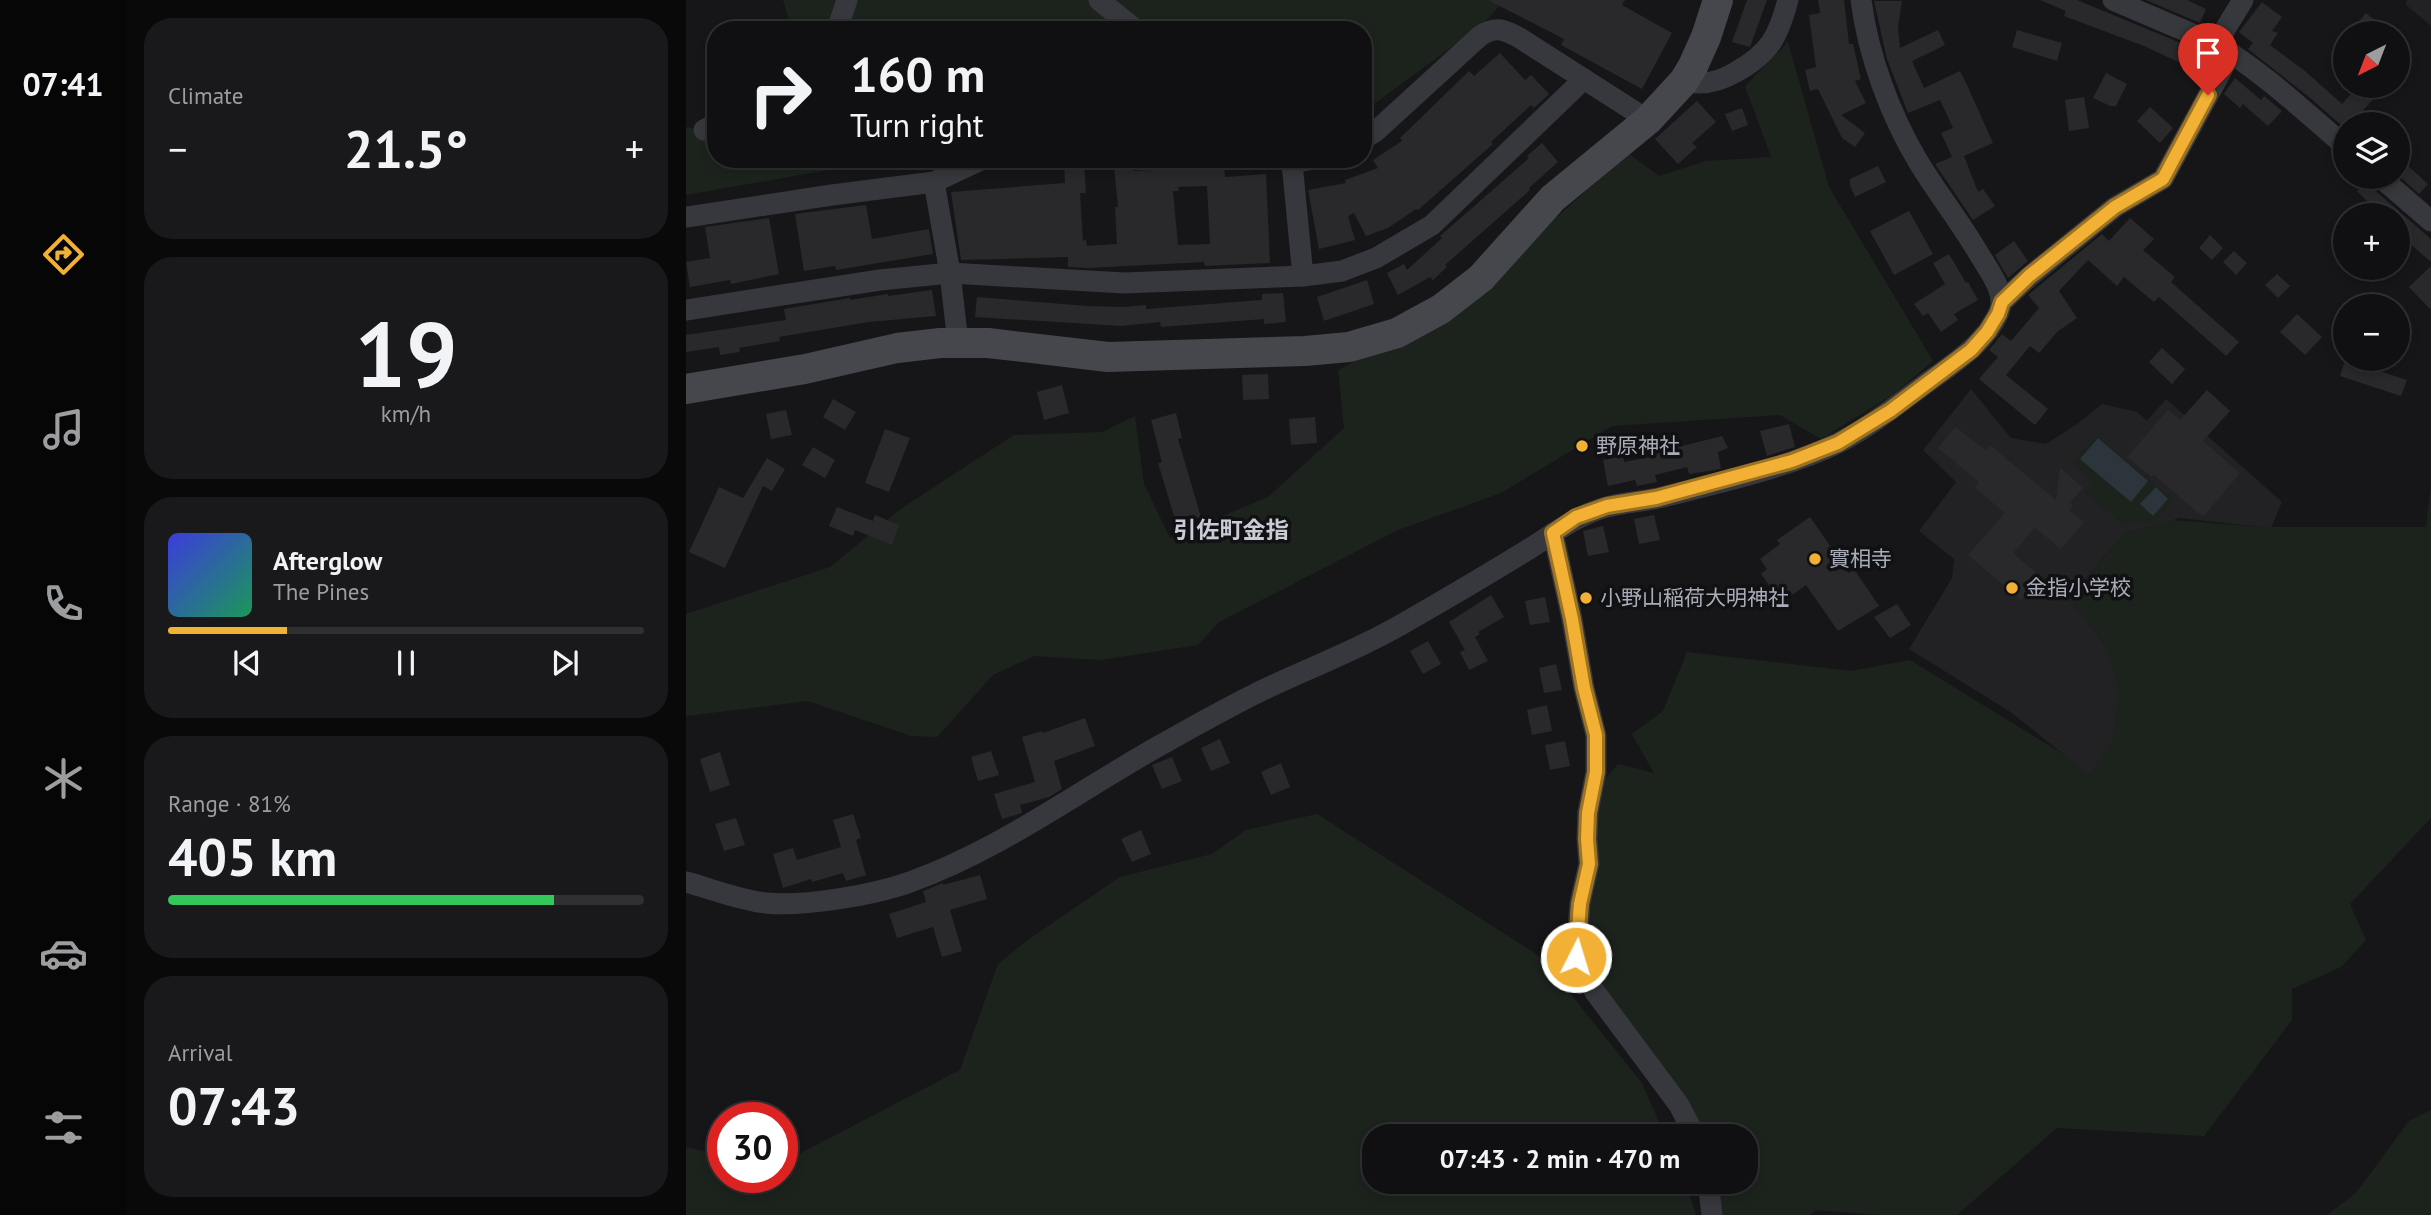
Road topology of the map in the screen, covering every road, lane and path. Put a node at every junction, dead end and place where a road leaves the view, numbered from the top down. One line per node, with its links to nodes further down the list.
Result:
1 (847, 0): 8 (street)
2 (1099, 0): 9 (street)
3 (1718, 0): 12 (street)
4 (1788, 0): 12 (street)
5 (1861, 0): 24 (street)
6 (2112, 0): 10 (street)
7 (2243, 0): 10 (street)
8 (840, 21)
9 (1125, 21)
10 (2224, 48): 15 (street); 24 (street)
11 (1584, 79): 13 (street); 14 (street); 23 (street)
12 (1684, 81): 13 (street)
13 (1648, 120): 26 (street)
14 (1372, 134)
15 (2333, 136)
16 (964, 168): 18 (street)
17 (1288, 168): 23 (street)
18 (934, 182): 20 (street); 22 (street)
19 (2394, 189): 21 (street)
20 (686, 217)
21 (2431, 222)
22 (950, 273): 23 (street); 25 (street); 26 (street)
23 (1303, 276)
24 (2002, 302): 28 (street)
25 (686, 310)
26 (958, 343): 27 (street)
27 (686, 389)
28 (1553, 533): 29 (street); 30 (street)
29 (686, 882)
30 (1689, 1124)
31 (1710, 1194): 32 (street)
32 (1712, 1215)

